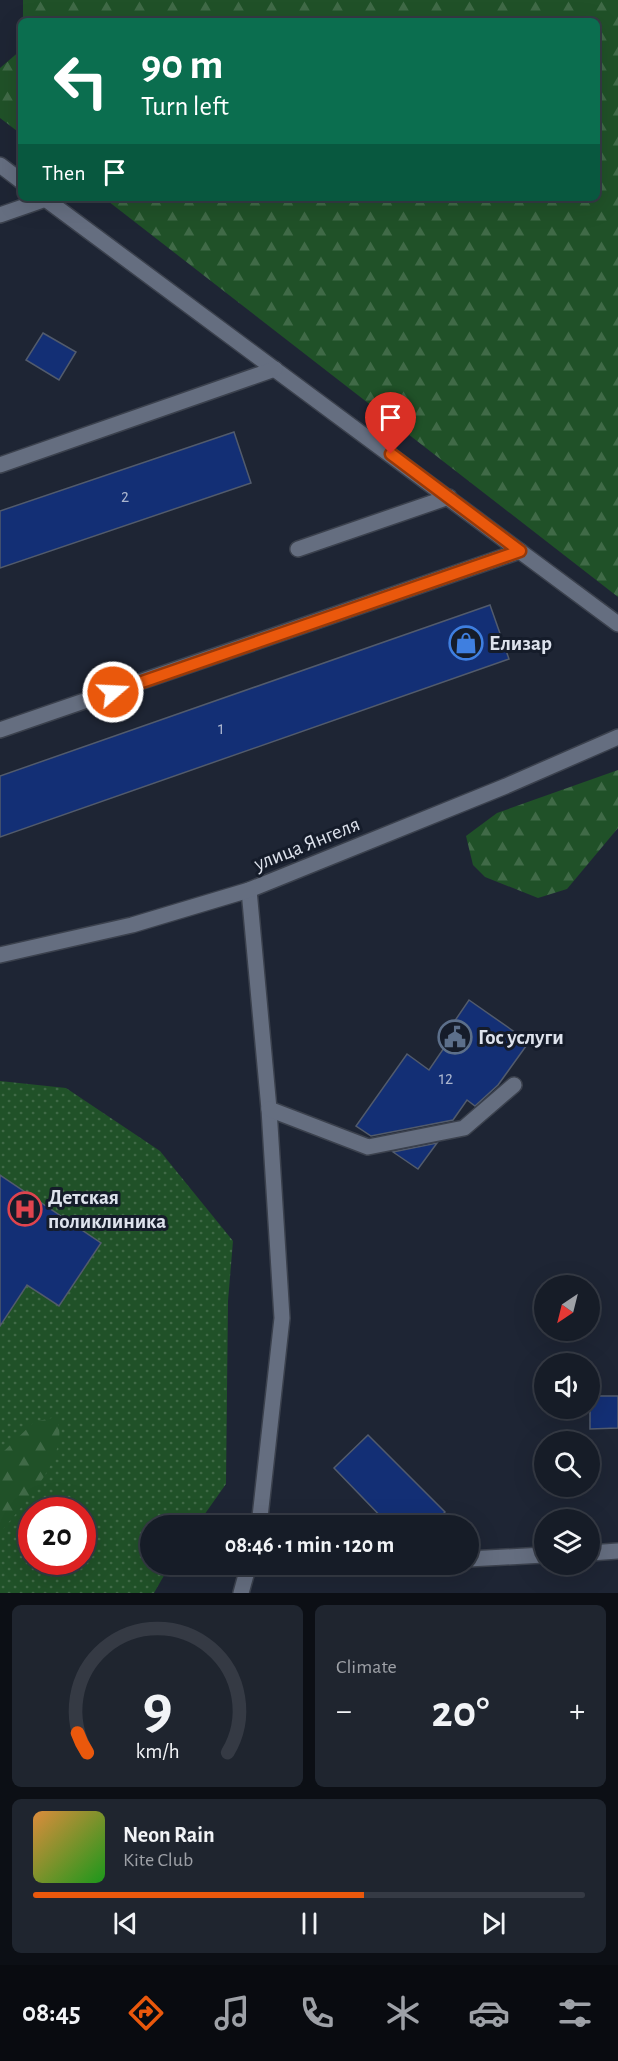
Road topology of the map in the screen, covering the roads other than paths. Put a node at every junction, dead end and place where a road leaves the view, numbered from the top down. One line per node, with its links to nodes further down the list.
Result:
1 (0, 165): 2 (street)
2 (18, 179)
3 (39, 201): 5 (street)
4 (48, 201): 6 (street)
5 (0, 215)
6 (275, 369): 7 (street); 8 (street)
7 (0, 465)
8 (449, 497): 9 (street); 10 (street)
9 (298, 549)
10 (520, 551): 11 (street); 12 (street)
11 (618, 624)
12 (0, 730)
13 (618, 737): 14 (street, улица Янгеля)
14 (249, 890): 15 (street, улица Янгеля); 17 (street)
15 (0, 955)
16 (514, 1085): 17 (street)
17 (269, 1109): 18 (street)
18 (260, 1515)
19 (618, 1551): 20 (street)
20 (600, 1552)
21 (534, 1556): 22 (street)
22 (479, 1558)
23 (246, 1575): 24 (street)
24 (241, 1593)

